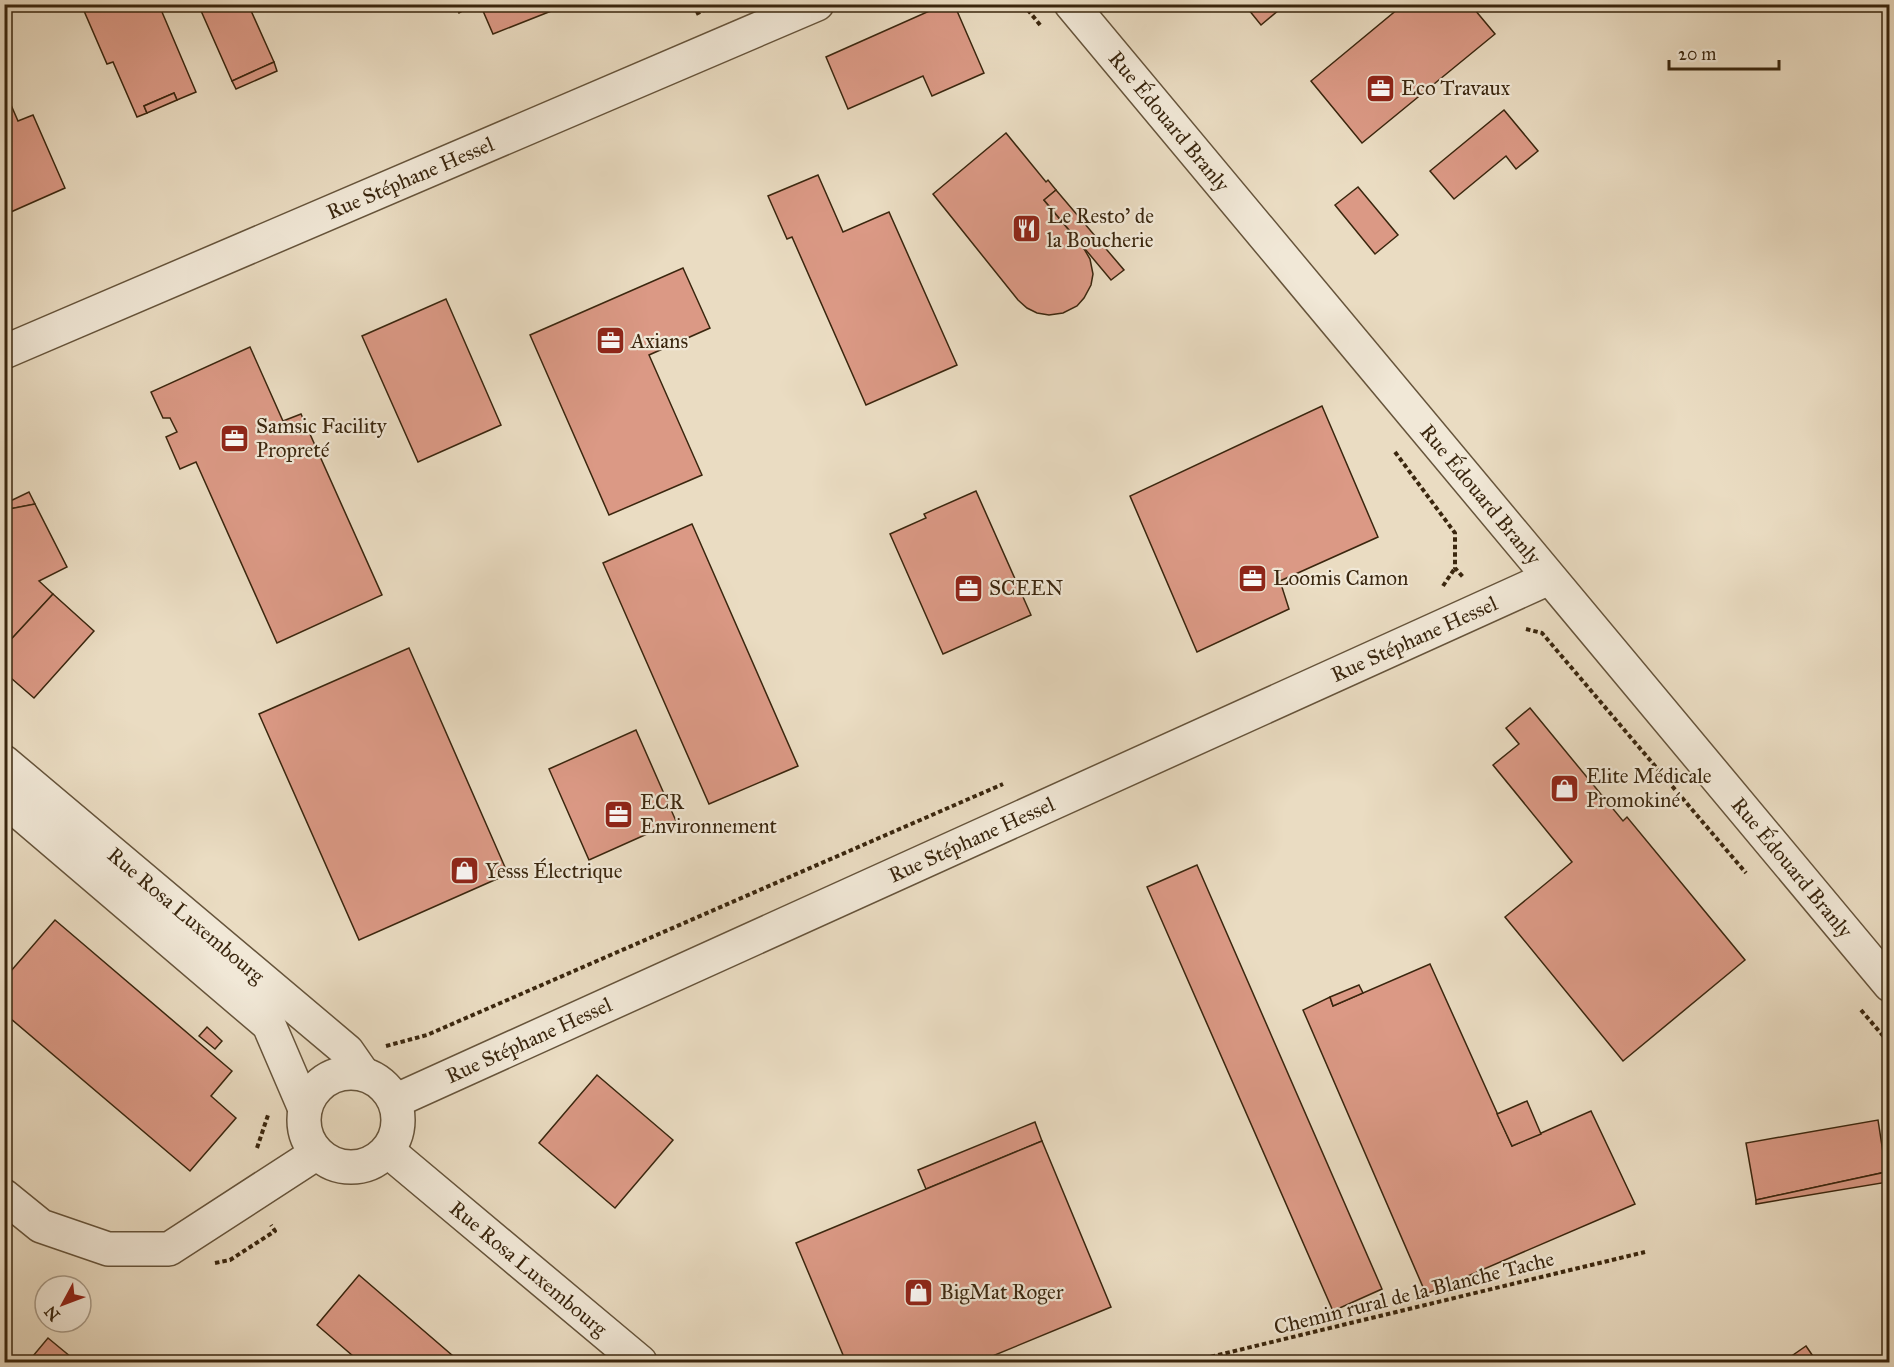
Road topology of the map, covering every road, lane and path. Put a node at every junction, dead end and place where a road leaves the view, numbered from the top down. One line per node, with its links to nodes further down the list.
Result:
1 (818, 4): 5 (street, Rue Stéphane Hessel)
2 (1023, 4): 4 (path)
3 (1071, 4): 8 (street, Rue Édouard Branly)
4 (1048, 35)
5 (4, 352)
6 (1394, 450): 7 (path)
7 (1455, 568): 9 (path); 10 (path)
8 (1549, 578): 10 (street, Rue Stéphane Hessel); 15 (street, Rue Édouard Branly)
9 (1438, 594)
10 (1490, 605): 14 (path); 20 (street, Rue Stéphane Hessel)
11 (4, 762): 19 (street, Rue Rosa Luxembourg)
12 (1004, 783): 18 (path)
13 (4, 799): 21 (street, Rue Rosa Luxembourg)
14 (1748, 875)
15 (1890, 985)
16 (1860, 1008): 17 (path)
17 (1890, 1044)
18 (384, 1047)
19 (363, 1074): 20 (street); 21 (street)
20 (395, 1101): 23 (street)
21 (305, 1108): 25 (street)
22 (269, 1111): 24 (path)
23 (388, 1151): 25 (street); 28 (street, Rue Rosa Luxembourg)
24 (255, 1152)
25 (317, 1153): 26 (street)
26 (4, 1196)
27 (1645, 1252): 29 (path, Chemin rural de la Blanche Tache)
28 (640, 1362)
29 (1189, 1362)

